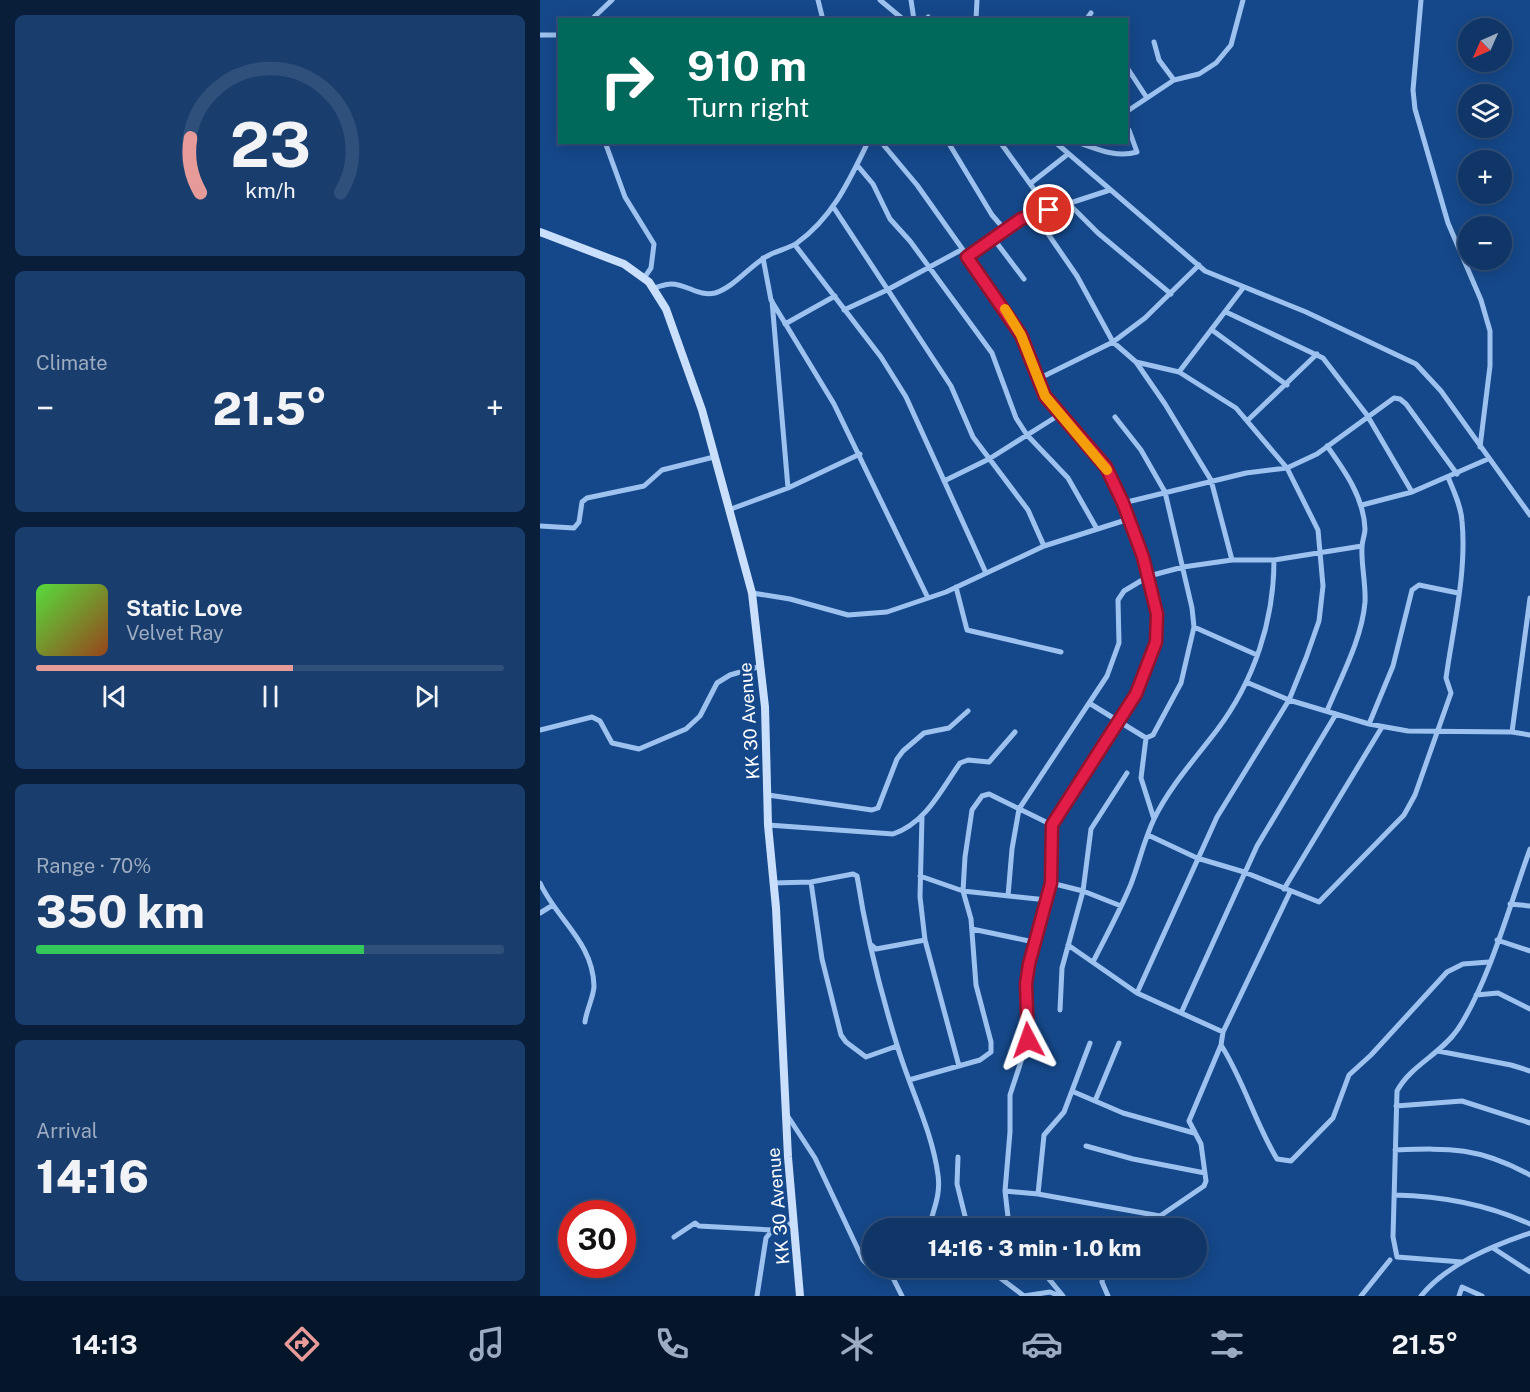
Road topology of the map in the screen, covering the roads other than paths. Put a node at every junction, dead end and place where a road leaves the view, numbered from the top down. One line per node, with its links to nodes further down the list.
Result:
1 (612, 0): 9 (street)
2 (818, 0): 10 (street)
3 (880, 0): 11 (street)
4 (911, 0): 12 (street)
5 (977, 0): 13 (street)
6 (1243, 0): 19 (street)
7 (1421, 0): 71 (street)
8 (1091, 12): 14 (street)
9 (593, 18)
10 (822, 18)
11 (902, 18)
12 (914, 18)
13 (976, 18)
14 (1087, 18)
15 (540, 35): 16 (street)
16 (558, 35)
17 (1154, 42): 19 (street)
18 (1128, 69): 20 (street)
19 (1174, 80): 20 (street)
20 (1147, 98): 21 (street)
21 (1128, 111)
22 (1129, 130): 29 (street)
23 (606, 144): 47 (street)
24 (867, 144): 31 (street)
25 (883, 144): 42 (street)
26 (949, 144): 38 (street)
27 (1001, 144): 32 (street)
28 (1057, 144): 30 (street)
29 (1082, 144)
30 (1068, 154): 32 (street); 33 (street)
31 (857, 165): 35 (street); 46 (street)
32 (1030, 183): 36 (street)
33 (1110, 190): 34 (street); 45 (street)
34 (1069, 204): 36 (street); 52 (street)
35 (834, 208): 41 (street); 51 (street)
36 (1049, 210): 37 (street)
37 (1035, 215): 38 (street); 59 (street)
38 (1005, 230): 40 (street)
39 (540, 232): 47 (main road, KK 30 Avenue)
40 (993, 238): 43 (street); 48 (street)
41 (795, 244): 44 (street); 53 (street)
42 (961, 250): 43 (street); 46 (street)
43 (967, 257): 63 (street)
44 (763, 258): 49 (street); 54 (street)
45 (1199, 265): 50 (street); 52 (street)
46 (929, 267): 51 (street); 69 (street)
47 (644, 278): 49 (main road, KK 30 Avenue)
48 (1024, 279)
49 (653, 288): 73 (main road, KK 30 Avenue)
50 (1243, 288): 56 (street); 71 (street)
51 (887, 290): 55 (street); 74 (street)
52 (1171, 294): 59 (street)
53 (835, 296): 55 (street); 57 (street)
54 (771, 300): 57 (street); 81 (street)
55 (844, 310): 80 (street)
56 (1226, 312): 58 (street); 60 (street)
57 (785, 324): 72 (street)
58 (1212, 330): 62 (street); 64 (street)
59 (1113, 342): 61 (street); 63 (street)
60 (1317, 354): 64 (street); 66 (street)
61 (1136, 362): 62 (street); 79 (street)
62 (1179, 372): 68 (street)
63 (1038, 379): 65 (street)
64 (1287, 385): 68 (street)
65 (1059, 415): 69 (street); 84 (street)
66 (1368, 415): 70 (street); 77 (street); 83 (street)
67 (1115, 417): 82 (street)
68 (1248, 420): 76 (street)
69 (1027, 435): 74 (street); 90 (street)
70 (1327, 446): 76 (street); 85 (street)
71 (1480, 447): 75 (street)
72 (860, 454): 81 (street); 103 (street)
73 (714, 457): 86 (main road, KK 30 Avenue); 89 (street)
74 (989, 459): 80 (street); 91 (street)
75 (1488, 459): 77 (street); 87 (street)
76 (1287, 468): 79 (street); 93 (street)
77 (1457, 474): 78 (street)
78 (1448, 477): 83 (street); 101 (street)
79 (1211, 480): 82 (street); 94 (street)
80 (944, 481): 97 (street)
81 (788, 488): 86 (street)
82 (1165, 492): 84 (street); 96 (street)
83 (1412, 492): 85 (street)
84 (1123, 503): 88 (street)
85 (1362, 505): 92 (street)
86 (731, 509): 100 (main road, KK 30 Avenue)
87 (1530, 515)
88 (1129, 519): 90 (street); 98 (street)
89 (540, 526)
90 (1097, 529): 91 (street)
91 (1044, 546): 97 (street)
92 (1362, 546): 93 (street); 112 (street)
93 (1321, 553): 95 (street); 109 (street)
94 (1232, 560): 95 (street); 96 (street)
95 (1274, 560): 106 (street)
96 (1183, 567): 98 (street); 104 (street)
97 (986, 573): 99 (street)
98 (1149, 576): 110 (street); 114 (street)
99 (956, 587): 103 (street); 105 (street)
100 (752, 593): 103 (street); 107 (main road, KK 30 Avenue)
101 (1458, 593): 115 (street); 119 (street)
102 (1530, 597): 120 (street)
103 (928, 598)
104 (1194, 627): 106 (street); 122 (street)
105 (1061, 652)
106 (1257, 655): 108 (street)
107 (761, 666): 117 (street); 124 (main road, KK 30 Avenue)
108 (1246, 682): 109 (street); 127 (street)
109 (1288, 700): 112 (street); 133 (street)
110 (1089, 703): 114 (street); 125 (street)
111 (968, 711): 124 (street)
112 (1327, 711): 113 (street)
113 (1336, 714): 115 (street); 134 (street)
114 (1120, 723): 122 (street); 129 (street)
115 (1369, 724): 116 (street)
116 (1382, 727): 119 (street); 140 (street)
117 (540, 730)
118 (1014, 732): 126 (street)
119 (1435, 732): 120 (street); 140 (street)
120 (1512, 732): 121 (street)
121 (1530, 735)
122 (1146, 738): 127 (street)
123 (1127, 773): 142 (street)
124 (768, 795): 128 (main road, KK 30 Avenue)
125 (1019, 809): 129 (street); 141 (street); 143 (street)
126 (922, 816): 128 (street); 135 (street)
127 (1154, 819): 130 (street)
128 (768, 825): 138 (main road, KK 30 Avenue)
129 (1052, 825): 139 (street)
130 (1148, 835): 133 (street); 147 (street)
131 (1530, 849): 132 (street)
132 (1528, 857): 145 (street)
133 (1197, 858): 134 (street); 159 (street)
134 (1244, 872): 140 (street); 163 (street)
135 (920, 876): 141 (street); 151 (street)
136 (811, 882): 138 (street); 154 (street); 169 (street)
137 (540, 883): 146 (street)
138 (773, 883): 177 (main road, KK 30 Avenue)
139 (1051, 883): 142 (street); 144 (street)
140 (1287, 890): 165 (street)
141 (963, 891): 143 (street); 150 (street)
142 (1083, 891): 147 (street); 155 (street)
143 (1008, 896): 144 (street)
144 (1047, 900): 153 (street)
145 (1510, 904): 148 (street); 152 (street)
146 (553, 905): 149 (street); 164 (street)
147 (1121, 906): 157 (street)
148 (1530, 906)
149 (540, 913)
150 (972, 929): 153 (street); 171 (street)
151 (925, 940): 154 (street); 171 (street)
152 (1497, 940): 156 (street); 158 (street)
153 (1034, 942): 185 (street)
154 (869, 944): 169 (street)
155 (1068, 945): 157 (street); 161 (street)
156 (1530, 951)
157 (1093, 962): 159 (street)
158 (1489, 962): 160 (street); 168 (street)
159 (1137, 993): 163 (street)
160 (1476, 995): 162 (street); 170 (street)
161 (1060, 1010)
162 (1530, 1010)
163 (1182, 1011): 165 (street)
164 (585, 1022)
165 (1223, 1032): 168 (street)
166 (1090, 1043): 174 (street)
167 (1119, 1043): 175 (street)
168 (1221, 1045): 179 (street)
169 (897, 1046): 173 (street)
170 (1438, 1051): 172 (street); 176 (street)
171 (959, 1066): 173 (street)
172 (1530, 1071)
173 (909, 1080): 189 (street)
174 (1074, 1092): 175 (street); 186 (street)
175 (1095, 1101): 179 (street)
176 (1396, 1106): 178 (street); 181 (street)
177 (786, 1113): 193 (main road, KK 30 Avenue); 199 (street)
178 (1530, 1123)
179 (1194, 1133): 183 (street)
180 (1086, 1146): 183 (street)
181 (1395, 1150): 184 (street); 187 (street)
182 (958, 1156): 190 (street)
183 (1205, 1173): 188 (street)
184 (1530, 1175)
185 (1005, 1191): 186 (street); 191 (street)
186 (1038, 1194): 188 (street)
187 (1395, 1195): 194 (street); 201 (street)
188 (1160, 1215): 192 (street)
189 (933, 1218)
190 (966, 1218)
191 (1008, 1218)
192 (1157, 1218)
193 (793, 1223): 195 (street); 208 (main road, KK 30 Avenue)
194 (1530, 1224)
195 (772, 1230): 197 (street); 207 (street)
196 (1530, 1233): 198 (street)
197 (674, 1238)
198 (1493, 1248): 201 (street); 202 (street)
199 (862, 1258)
200 (1390, 1260): 213 (street)
201 (1462, 1262): 214 (street)
202 (1530, 1272)
203 (893, 1278): 209 (street)
204 (1000, 1278): 210 (street)
205 (1048, 1278): 211 (street)
206 (1103, 1278): 212 (street)
207 (757, 1296)
208 (800, 1296)
209 (902, 1296)
210 (1024, 1296): 211 (street)
211 (1062, 1296)
212 (1108, 1296)
213 (1361, 1296)
214 (1421, 1296)
215 (1459, 1296): 216 (street)
216 (1482, 1296)

